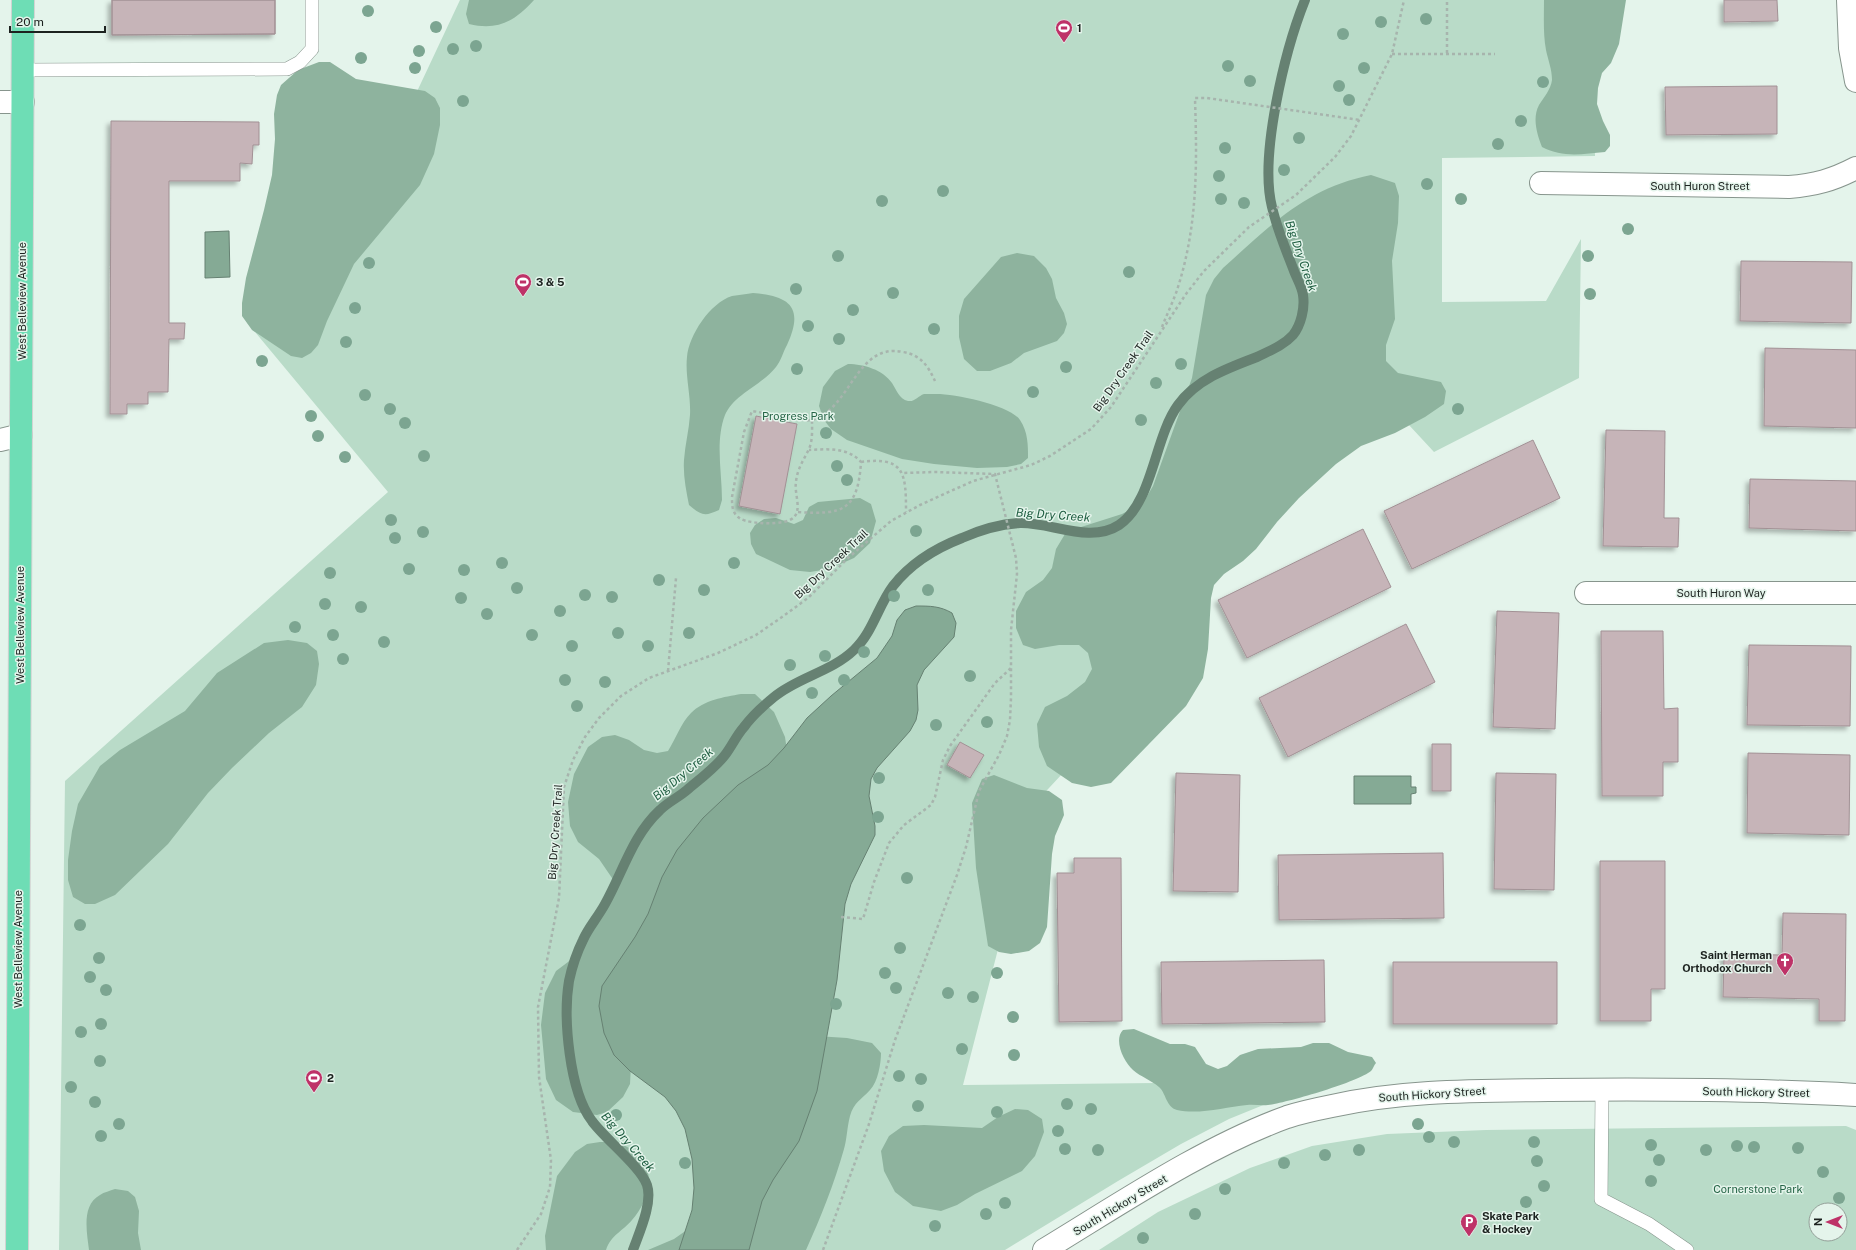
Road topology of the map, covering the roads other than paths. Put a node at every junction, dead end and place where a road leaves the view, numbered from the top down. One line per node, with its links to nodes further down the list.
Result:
1 (23, 0): 4 (main road, West Belleview Avenue)
2 (312, 0): 4 (lane)
3 (1848, 0): 5 (street)
4 (23, 70): 7 (main road, West Belleview Avenue)
5 (1856, 81)
6 (0, 102): 7 (street)
7 (23, 102): 10 (main road, West Belleview Avenue)
8 (1856, 168): 9 (street, South Huron Street)
9 (1541, 183)
10 (21, 435): 11 (street); 16 (main road, West Belleview Avenue)
11 (0, 440)
12 (1586, 593): 13 (street, South Huron Way)
13 (1856, 593)
14 (1602, 1090): 15 (street, South Hickory Street); 17 (street, South Hickory Street); 18 (lane)
15 (1856, 1095)
16 (17, 1250)
17 (1044, 1250)
18 (1687, 1250)

